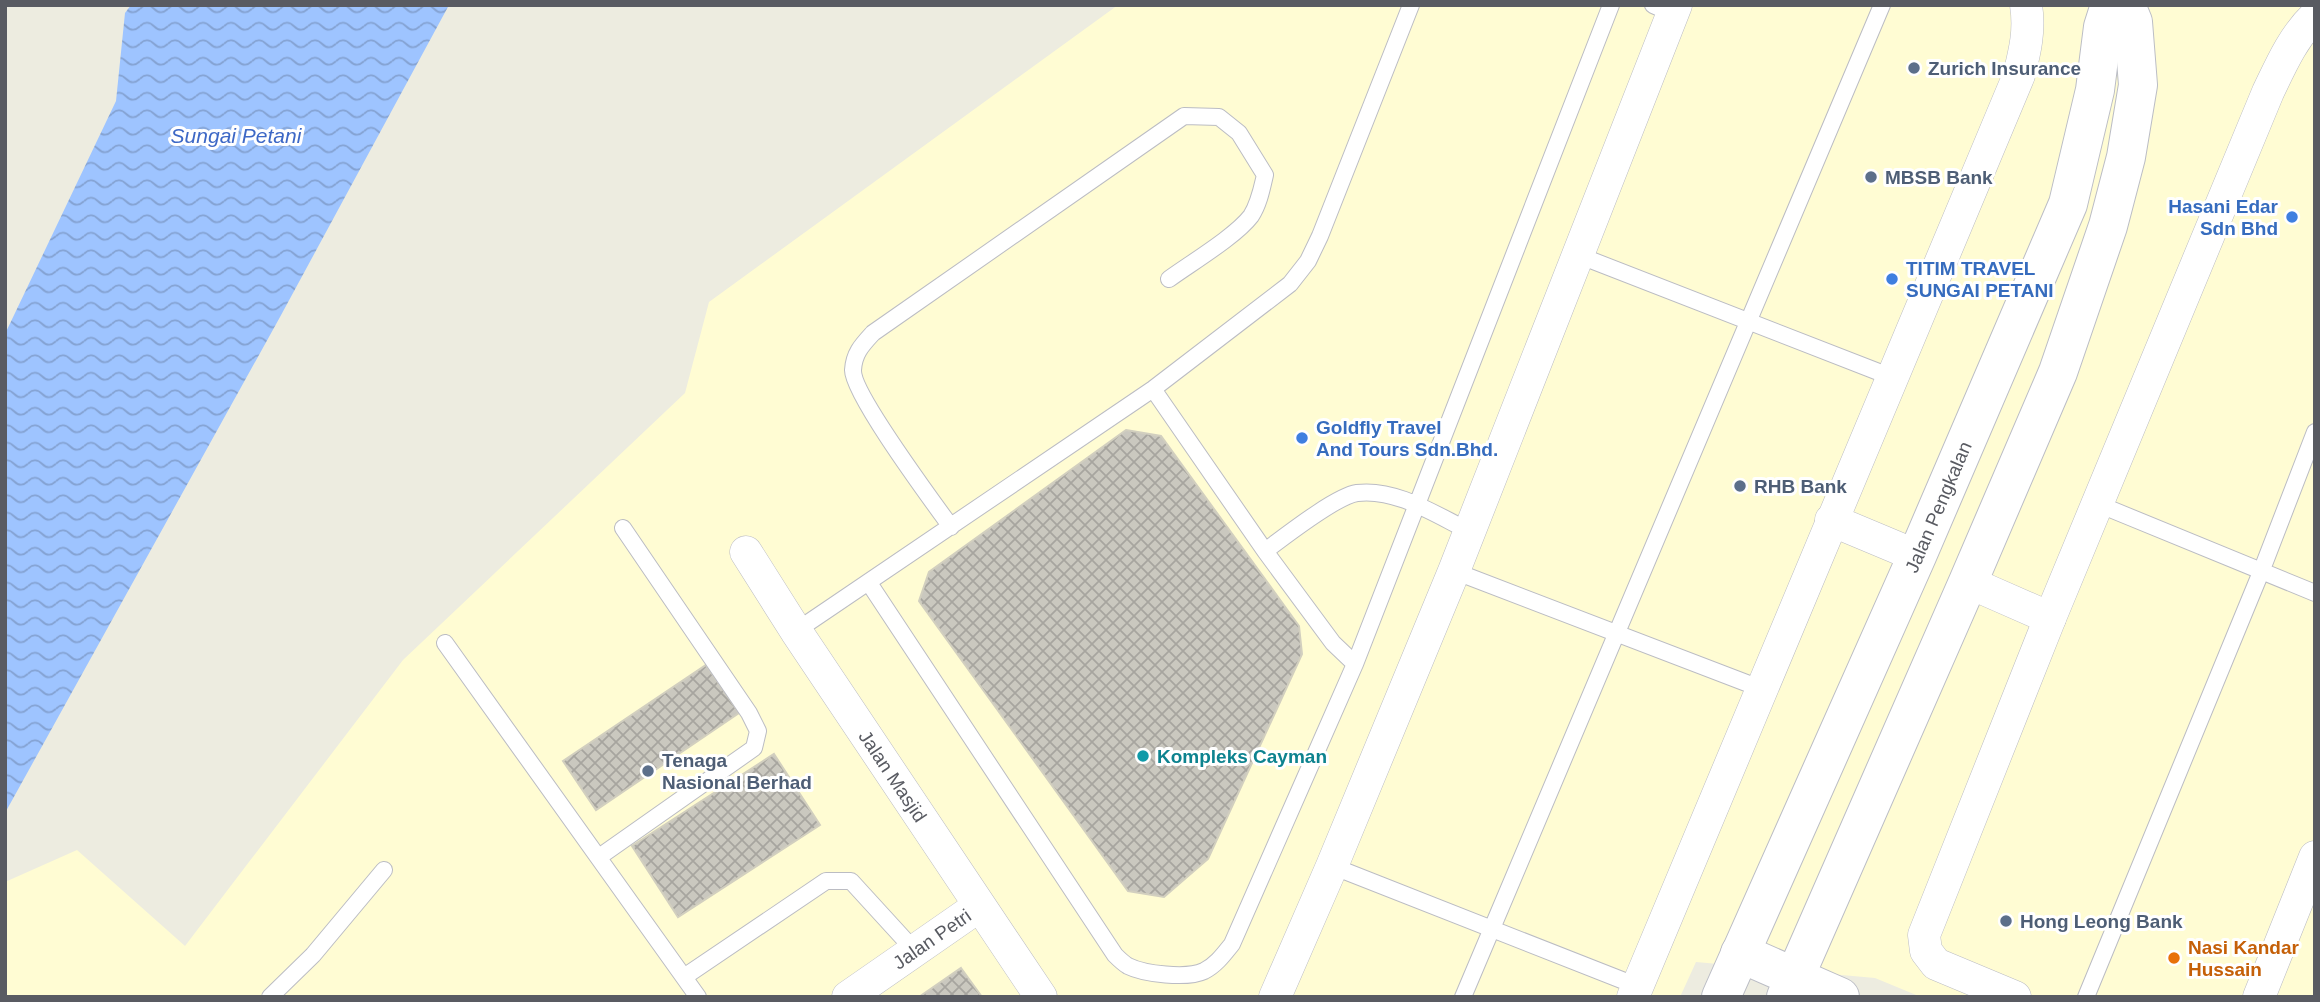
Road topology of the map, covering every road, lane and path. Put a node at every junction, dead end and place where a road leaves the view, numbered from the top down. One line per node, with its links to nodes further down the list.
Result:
1 (1410, 5): 13 (lane)
2 (1611, 5): 16 (lane)
3 (1882, 5): 11 (lane)
4 (2026, 5): 12 (street)
5 (2110, 5): 23 (main road, Jalan Pengkalan)
6 (2126, 5): 26 (main road)
7 (1667, 8): 9 (street)
8 (2315, 16): 15 (street)
9 (1578, 255): 11 (lane); 20 (street)
10 (1169, 279): 18 (lane)
11 (1749, 322): 12 (lane); 31 (lane)
12 (1894, 378): 17 (street)
13 (1153, 389): 18 (lane); 21 (lane)
14 (2315, 432): 25 (lane)
15 (2098, 504): 25 (lane); 29 (street)
16 (1417, 506): 20 (lane); 21 (lane); 33 (lane)
17 (1831, 520): 23 (street); 34 (street)
18 (951, 527): 27 (lane)
19 (623, 528): 35 (lane)
20 (1469, 531): 24 (street)
21 (1265, 551): 33 (lane)
22 (746, 552): 30 (street, Jalan Masjid)
23 (1917, 556): 42 (main road, Jalan Pengkalan)
24 (1454, 571): 31 (lane); 37 (street)
25 (2261, 572): 28 (lane); 55 (lane)
26 (1968, 582): 29 (street); 44 (main road)
27 (869, 583): 30 (lane); 33 (lane)
28 (2315, 593)
29 (2050, 618): 54 (street)
30 (796, 631): 39 (street, Jalan Masjid)
31 (1616, 633): 34 (lane); 40 (lane)
32 (445, 643): 35 (lane)
33 (1355, 664)
34 (1762, 689): 45 (street)
35 (599, 857): 43 (lane)
36 (2315, 857): 56 (street)
37 (1332, 866): 40 (lane); 50 (street)
38 (384, 870): 46 (lane)
39 (979, 906): 41 (street, Jalan Petri); 49 (street, Jalan Masjid)
40 (1492, 927): 45 (lane); 51 (lane)
41 (915, 951): 43 (lane); 48 (street, Jalan Petri)
42 (1740, 953): 44 (main road); 52 (main road, Jalan Pengkalan)
43 (684, 976): 47 (lane)
44 (1790, 986): 53 (main road)
45 (1635, 991)
46 (270, 997)
47 (698, 997)
48 (848, 997)
49 (1041, 997)
50 (1275, 997)
51 (1463, 997)
52 (1721, 997)
53 (1840, 997)
54 (2015, 997)
55 (2086, 997)
56 (2259, 997)

